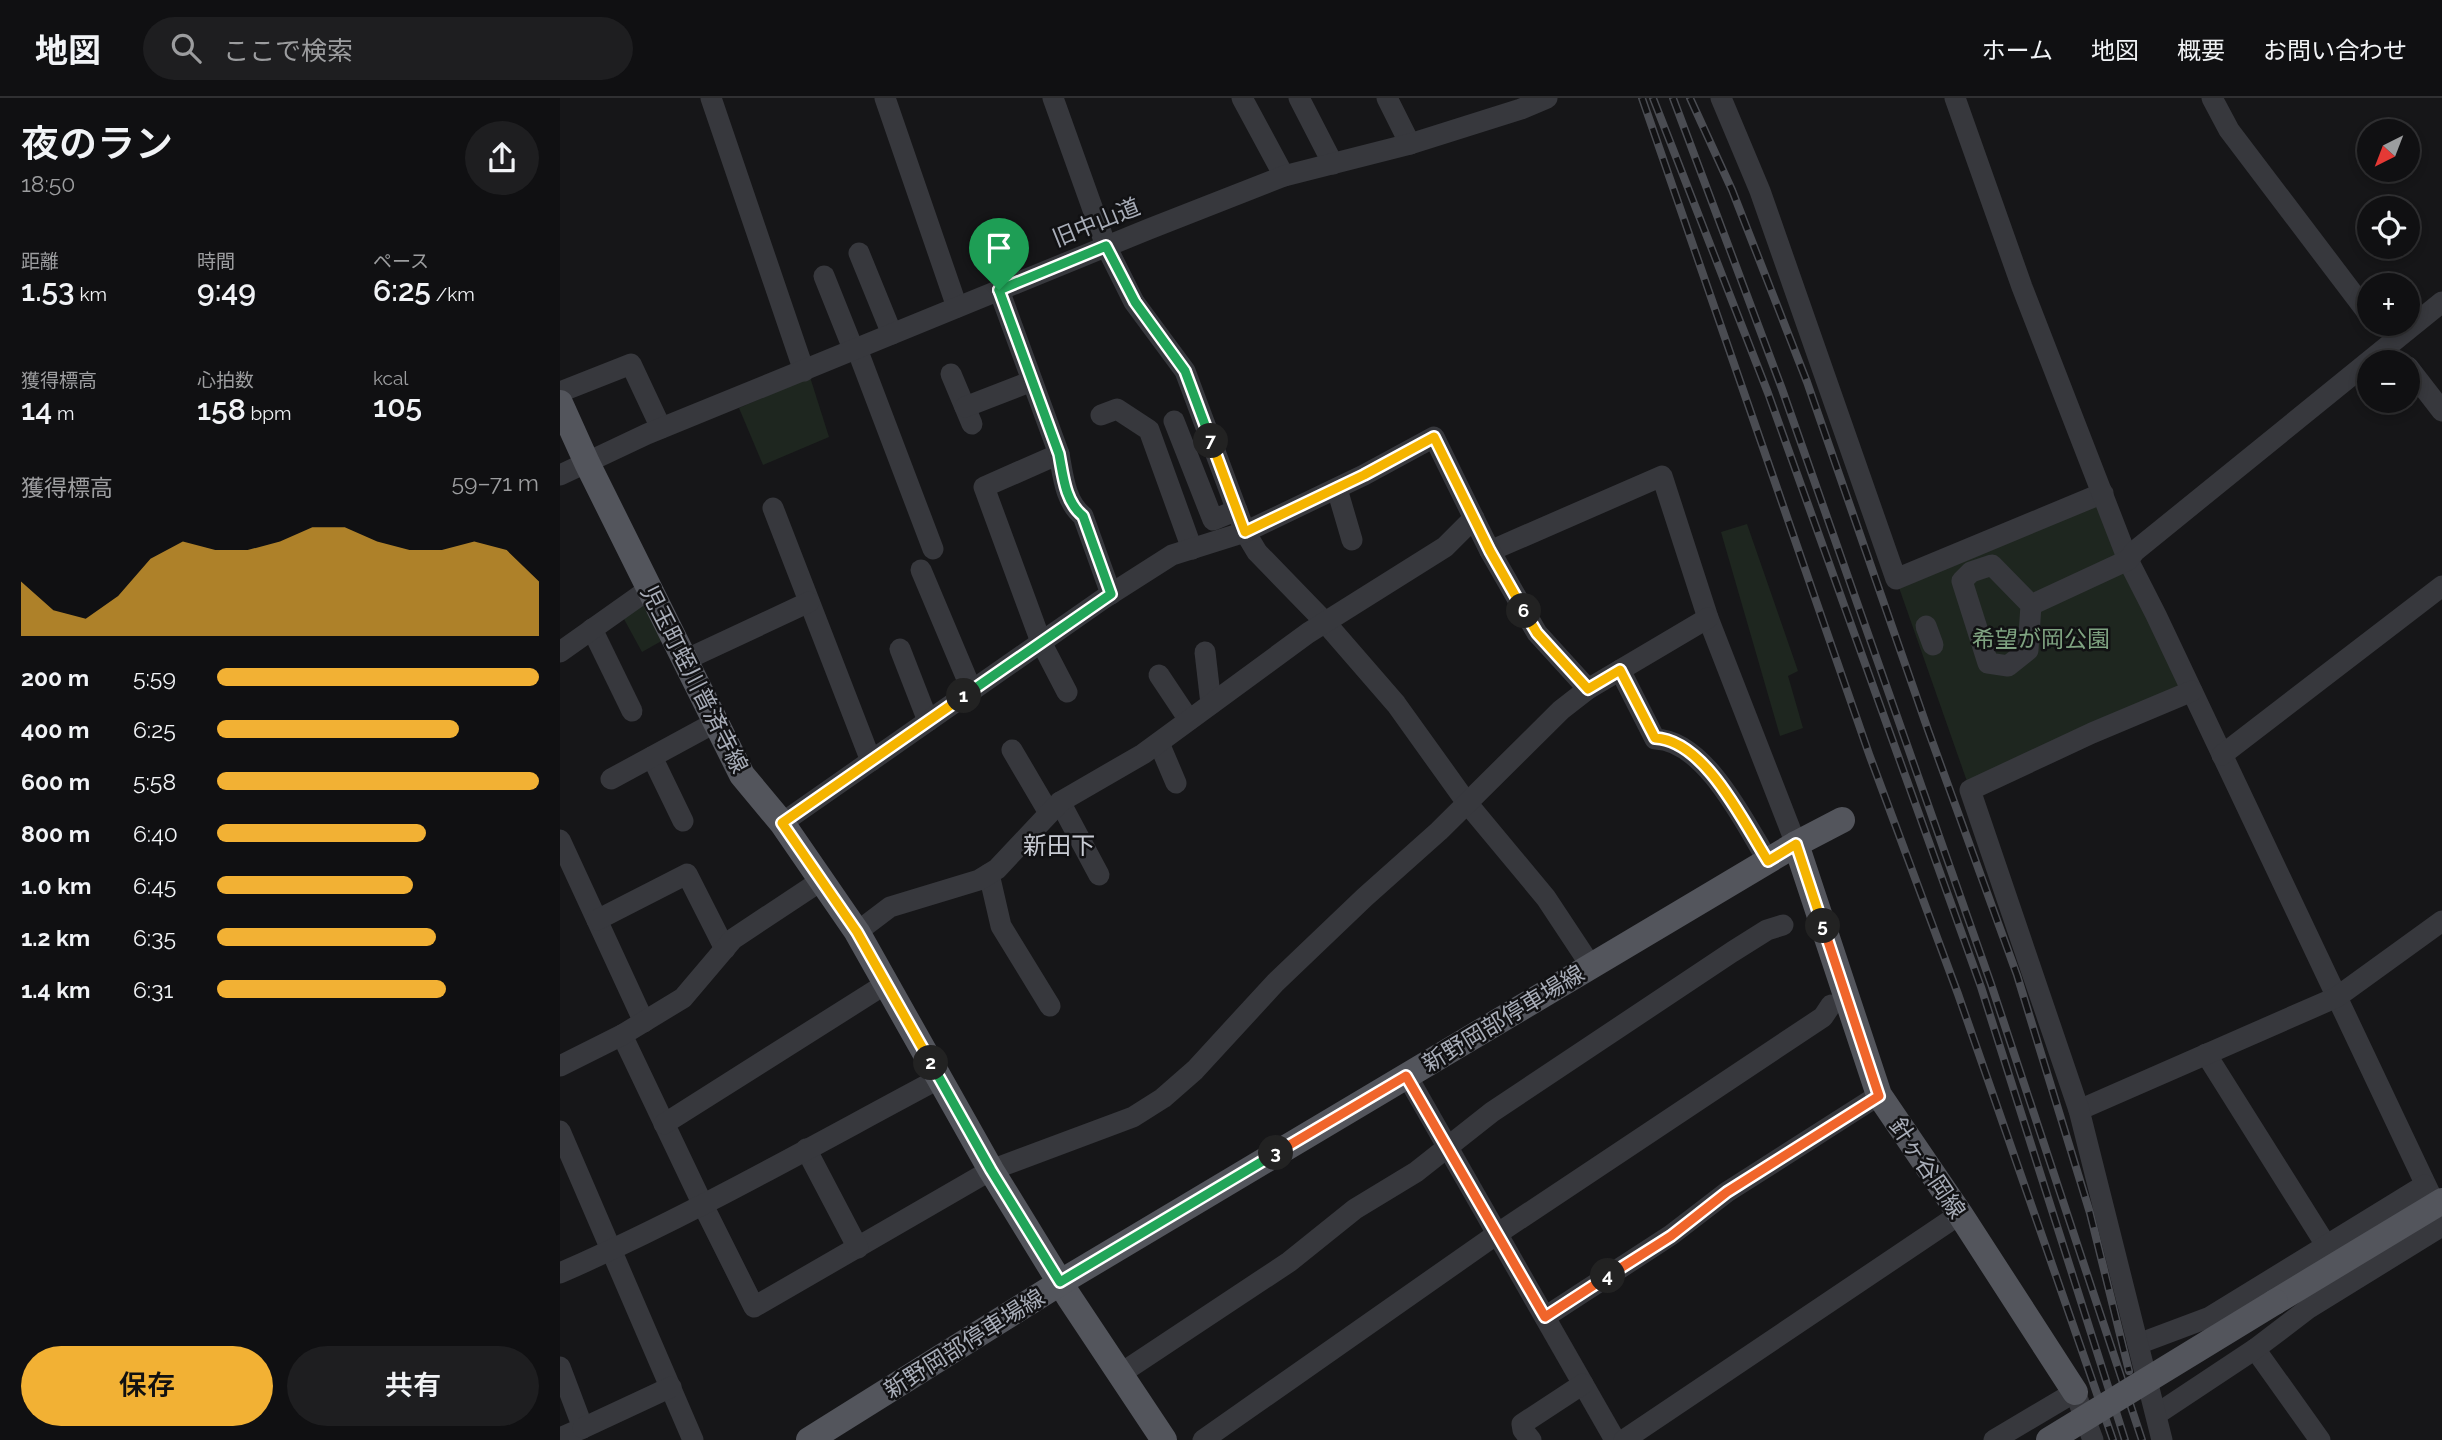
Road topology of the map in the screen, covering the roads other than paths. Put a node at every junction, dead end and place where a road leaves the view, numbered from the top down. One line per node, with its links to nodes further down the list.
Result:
1 (711, 98): 26 (street)
2 (885, 98): 20 (street)
3 (1053, 98): 14 (street)
4 (1242, 98): 13 (street)
5 (1387, 98): 11 (street)
6 (1546, 98): 11 (street, 旧中山道)
7 (1721, 98): 40 (street)
8 (1955, 98): 40 (street)
9 (2212, 98): 18 (street)
10 (1307, 101): 12 (street)
11 (1410, 144): 12 (street, 旧中山道)
12 (1333, 164): 13 (street, 旧中山道)
13 (1284, 176): 14 (street, 旧中山道)
14 (1106, 246): 17 (street, 旧中山道); 42 (street)
15 (859, 253): 21 (street)
16 (824, 276): 24 (street)
17 (999, 290): 20 (street, 旧中山道); 28 (street)
18 (2357, 299)
19 (2442, 302): 23 (street)
20 (957, 307): 21 (street, 旧中山道)
21 (892, 334): 24 (street, 旧中山道)
22 (2385, 336): 23 (street)
23 (2390, 342): 25 (street); 49 (street)
24 (855, 350): 26 (street, 旧中山道); 46 (street)
25 (2396, 350)
26 (804, 371): 35 (street, 旧中山道)
27 (951, 374): 28 (street)
28 (1032, 381): 36 (street)
29 (2420, 383): 32 (street)
30 (560, 392): 35 (street)
31 (560, 403): 37 (main road, 児玉町蛭川普済寺線)
32 (2442, 411)
33 (1101, 415): 47 (street)
34 (1174, 421): 42 (street)
35 (661, 428): 37 (street, 旧中山道)
36 (1059, 454): 53 (street); 59 (street)
37 (587, 463): 38 (street, 旧中山道); 52 (main road, 児玉町蛭川普済寺線)
38 (560, 475)
39 (1336, 489): 43 (street); 44 (street); 45 (street)
40 (2103, 494): 49 (street)
41 (772, 508): 54 (street)
42 (1237, 510): 44 (street)
43 (1474, 518): 48 (street); 57 (street)
44 (1245, 532): 47 (street); 57 (street)
45 (1352, 540)
46 (933, 549)
47 (1192, 549): 53 (street)
48 (1490, 551): 56 (street); 66 (street)
49 (2128, 560): 55 (street); 68 (street)
50 (921, 570): 67 (street)
51 (2442, 586): 77 (street)
52 (649, 589): 58 (street); 63 (main road, 児玉町蛭川普済寺線)
53 (1111, 594): 59 (street)
54 (809, 602): 63 (street); 79 (street)
55 (2031, 605): 55 (street)
56 (1708, 618): 64 (street); 88 (street)
57 (1324, 621): 70 (street); 82 (street)
58 (592, 629): 61 (street); 71 (street)
59 (1041, 642): 67 (street); 69 (street)
60 (900, 649): 73 (street)
61 (560, 652)
62 (1205, 652): 70 (street)
63 (685, 660): 74 (main road, 児玉町蛭川普済寺線)
64 (1620, 670): 66 (street); 89 (street)
65 (1159, 675): 72 (street)
66 (1588, 689): 82 (street)
67 (972, 691): 73 (street)
68 (2192, 691): 77 (street); 110 (street)
69 (1067, 692)
70 (1211, 704): 72 (street)
71 (632, 711)
72 (1189, 720): 75 (street)
73 (928, 721): 79 (street)
74 (716, 722): 78 (street); 86 (main road, 児玉町蛭川普済寺線)
75 (1159, 743): 81 (street); 83 (street)
76 (1012, 750): 83 (street)
77 (2222, 755): 100 (street)
78 (652, 757): 80 (street); 85 (street)
79 (871, 761): 86 (street)
80 (611, 779)
81 (1176, 783)
82 (1467, 803): 98 (street); 115 (street)
83 (1054, 808): 90 (street); 91 (street)
84 (1842, 820): 88 (main road, 新野岡部停車場線)
85 (683, 821)
86 (782, 823): 92 (main road, 児玉町蛭川普済寺線)
87 (560, 840): 93 (street)
88 (1796, 844): 89 (main road, 新野岡部停車場線); 109 (main road, 針ヶ谷岡線)
89 (1768, 861): 98 (main road, 新野岡部停車場線)
90 (989, 874): 96 (street); 102 (street)
91 (1099, 875)
92 (822, 880): 96 (main road, 児玉町蛭川普済寺線); 97 (street)
93 (597, 920): 97 (street); 103 (street)
94 (2442, 921): 100 (street)
95 (1783, 925): 113 (street)
96 (857, 932): 99 (main road, 児玉町蛭川普済寺線)
97 (725, 949): 103 (street)
98 (1591, 966): 107 (main road, 新野岡部停車場線)
99 (887, 983): 108 (main road, 児玉町蛭川普済寺線); 111 (street)
100 (2337, 997): 105 (street); 117 (street)
101 (1831, 1005): 119 (street)
102 (1050, 1006)
103 (644, 1022): 104 (street)
104 (622, 1035): 106 (street); 111 (street)
105 (2206, 1054): 110 (street); 120 (street)
106 (560, 1066)
107 (1406, 1076): 113 (street); 124 (main road, 新野岡部停車場線)
108 (940, 1078): 114 (street); 115 (main road, 児玉町蛭川普済寺線)
109 (1879, 1096): 118 (main road, 針ヶ谷岡線); 125 (street)
110 (2079, 1110): 126 (street)
111 (664, 1124): 116 (street)
112 (560, 1131): 122 (street)
113 (1448, 1147): 119 (street); 129 (street)
114 (806, 1149): 116 (street); 121 (street)
115 (991, 1170): 121 (street); 124 (main road, 児玉町蛭川普済寺線)
116 (703, 1205): 121 (street); 122 (street)
117 (2437, 1207): 120 (street); 127 (street); 144 (main road, bridge)
118 (1960, 1214): 132 (main road, 針ヶ谷岡線); 142 (street)
119 (1497, 1234): 125 (street); 139 (street)
120 (2326, 1245): 126 (street)
121 (858, 1248)
122 (612, 1250): 123 (street); 131 (street)
123 (560, 1273)
124 (1060, 1282): 129 (main road, 児玉町蛭川普済寺線); 138 (main road, 新野岡部停車場線)
125 (1545, 1317): 130 (street)
126 (2138, 1344): 133 (street)
127 (2255, 1349): 133 (street); 147 (street)
128 (560, 1367): 134 (street)
129 (1120, 1374): 136 (main road, 児玉町蛭川普済寺線)
130 (1583, 1384): 140 (street); 141 (street)
131 (671, 1387): 134 (street); 137 (street)
132 (2075, 1392): 143 (street); 145 (street)
133 (2157, 1414): 146 (street)
134 (583, 1428): 135 (street)
135 (560, 1437)
136 (1158, 1438)
137 (693, 1440)
138 (809, 1440)
139 (1203, 1440)
140 (1531, 1440)
141 (1615, 1440)
142 (1625, 1440)
143 (1994, 1440)
144 (2049, 1440)
145 (2093, 1440)
146 (2162, 1440)
147 (2320, 1440)

